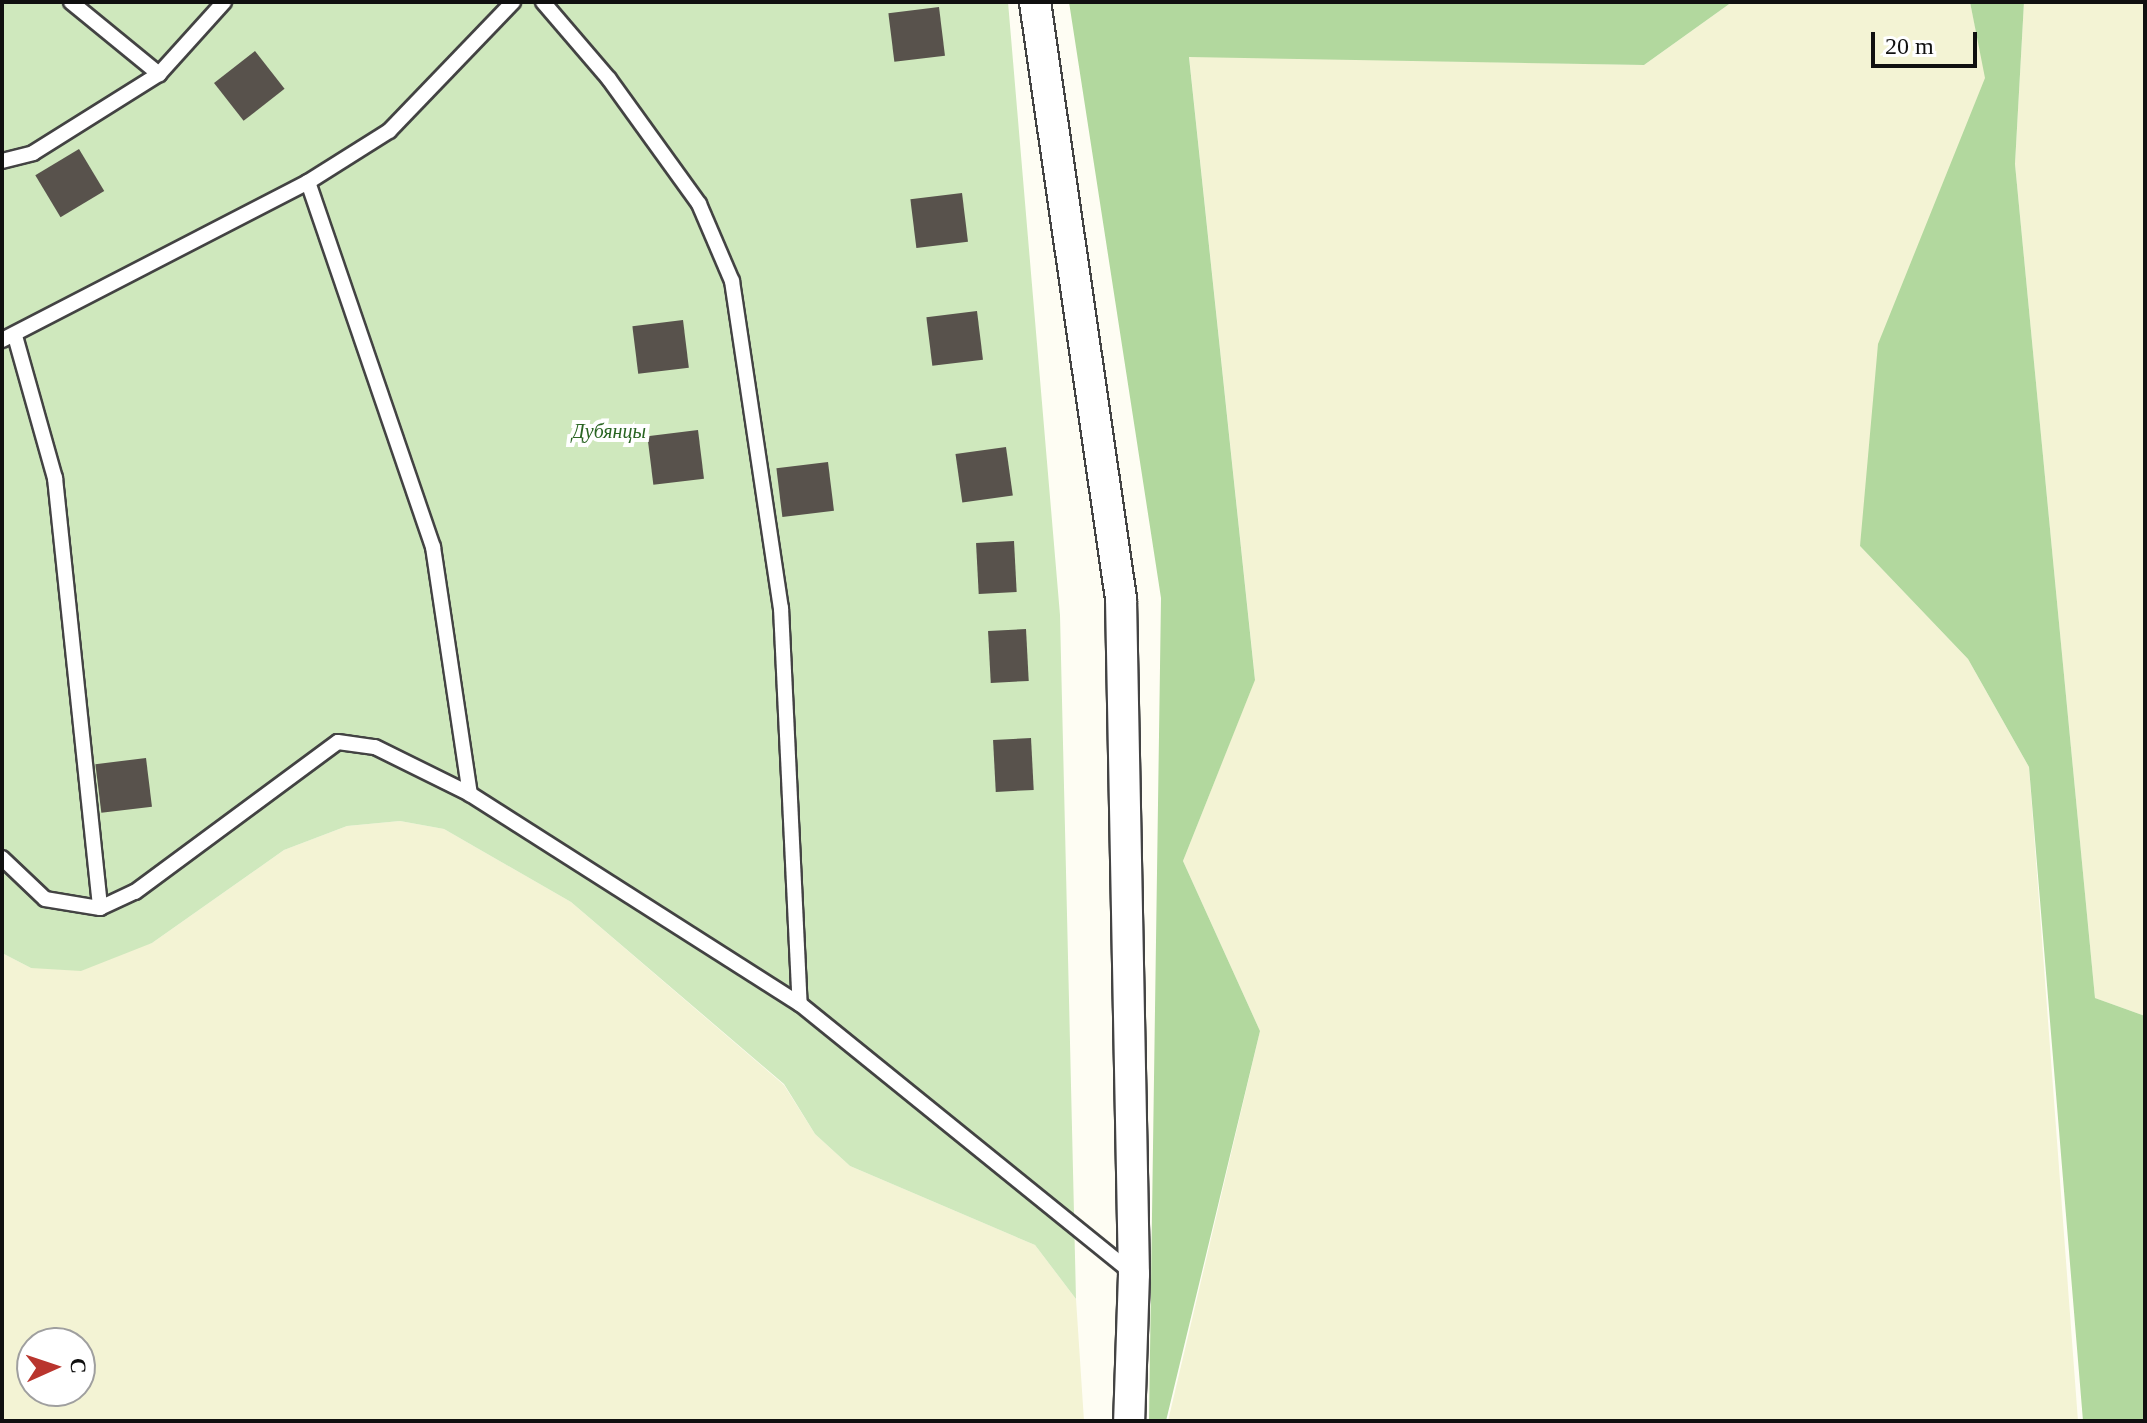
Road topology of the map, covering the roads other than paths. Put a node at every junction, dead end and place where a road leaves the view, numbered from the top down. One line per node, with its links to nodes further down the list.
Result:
1 (71, 2): 6 (lane)
2 (224, 2): 6 (lane)
3 (513, 2): 8 (lane)
4 (543, 2): 13 (lane)
5 (1035, 2): 14 (street)
6 (159, 74): 7 (lane)
7 (2, 161)
8 (308, 182): 9 (lane); 10 (lane)
9 (9, 338): 12 (lane)
10 (470, 794): 12 (lane); 13 (lane)
11 (2, 858): 12 (lane)
12 (100, 908)
13 (800, 1004): 14 (lane)
14 (1134, 1274): 15 (street)
15 (1129, 1421)

